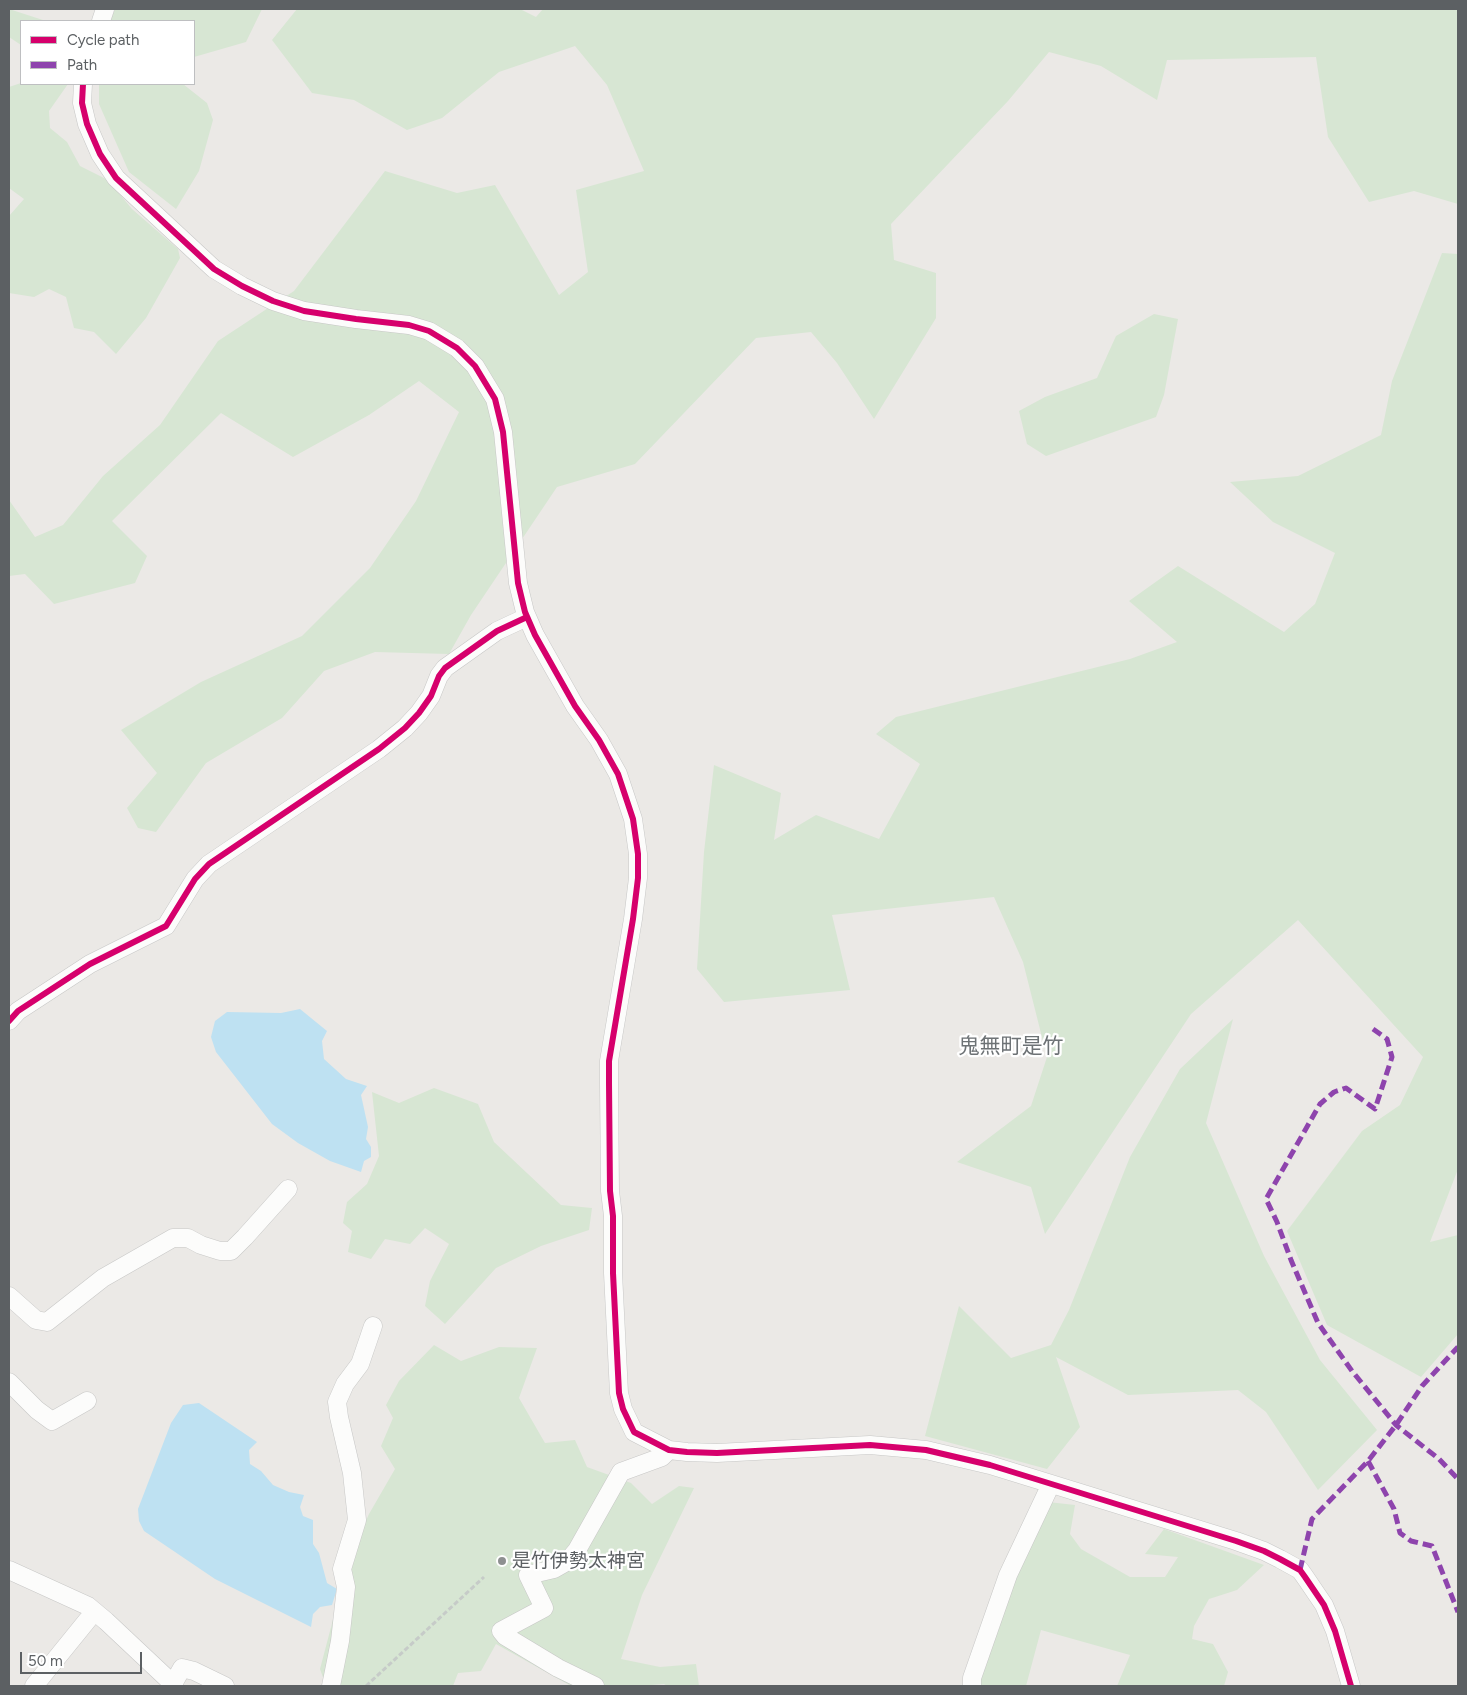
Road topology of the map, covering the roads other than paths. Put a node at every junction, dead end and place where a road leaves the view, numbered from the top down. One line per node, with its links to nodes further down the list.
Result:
1 (84, 85): 2 (street)
2 (527, 617): 3 (street); 9 (street)
3 (9, 1021)
4 (288, 1190): 5 (street)
5 (9, 1296)
6 (372, 1326): 15 (street)
7 (9, 1382): 8 (street)
8 (87, 1400)
9 (669, 1450): 10 (street); 16 (street)
10 (1051, 1484): 17 (street); 18 (street)
11 (9, 1570): 12 (street)
12 (94, 1612): 13 (street); 14 (street)
13 (34, 1686)
14 (225, 1686)
15 (331, 1686)
16 (595, 1686)
17 (972, 1686)
18 (1351, 1686)

